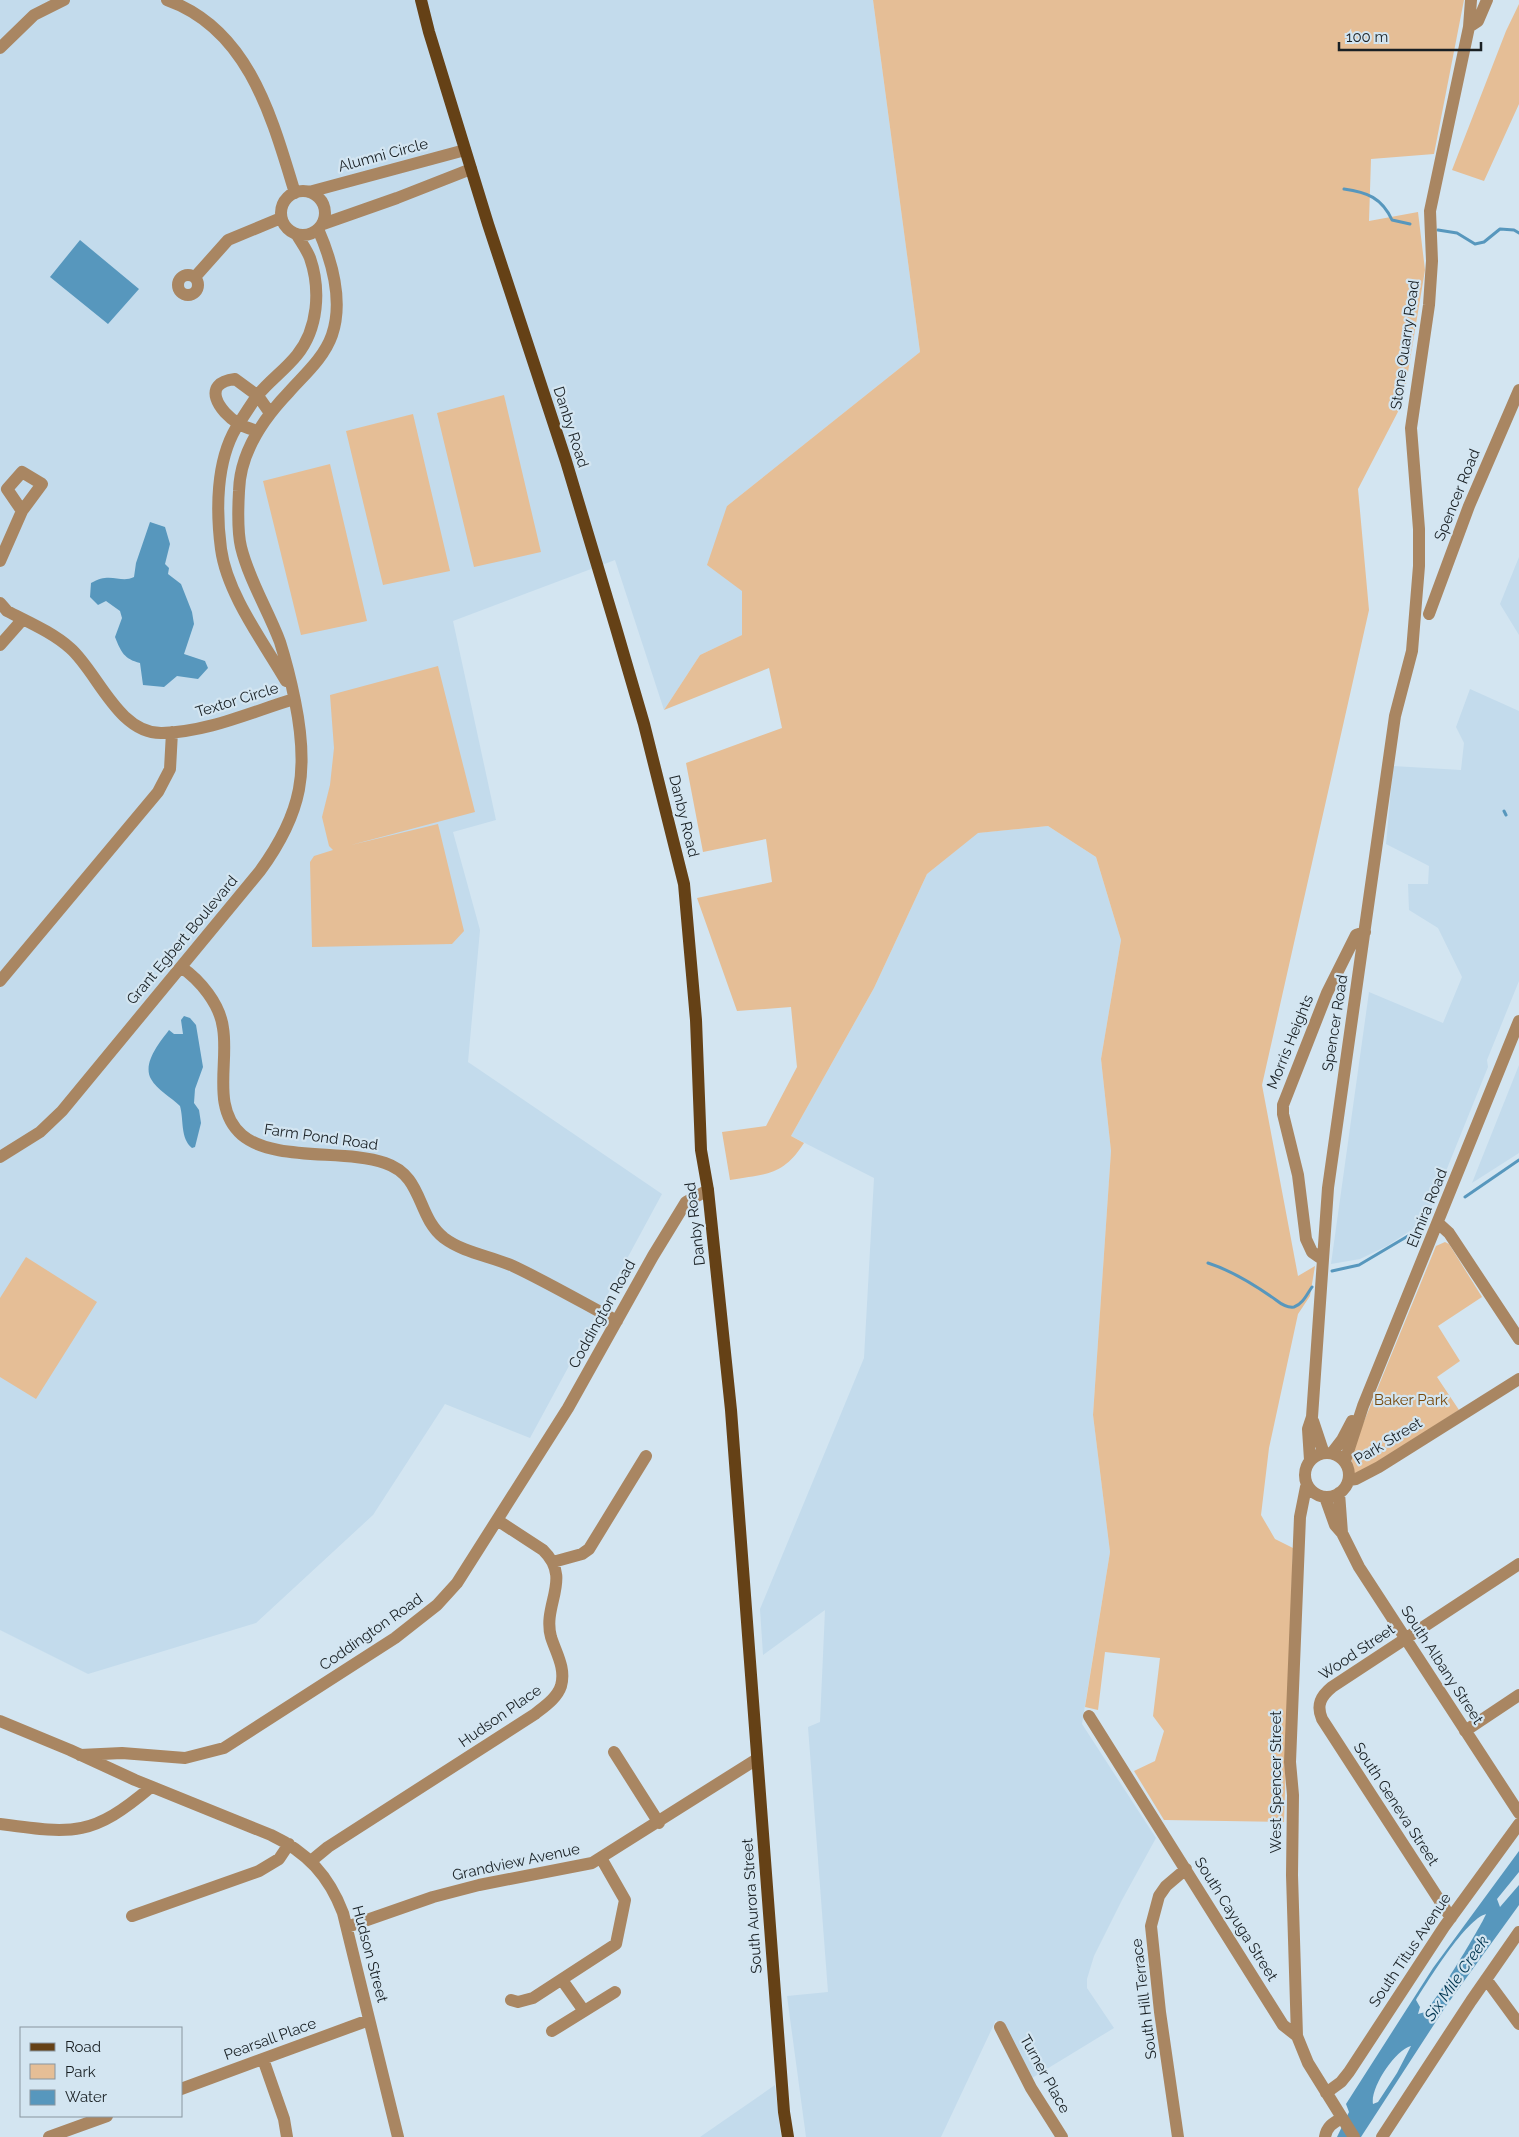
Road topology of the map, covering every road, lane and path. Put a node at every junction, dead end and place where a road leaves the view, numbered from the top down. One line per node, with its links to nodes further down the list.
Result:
1 (64, 0): 7 (street)
2 (167, 0): 10 (street)
3 (422, 0): 8 (main road, Danby Road)
4 (1471, 0): 6 (street, Stone Quarry Road)
5 (1487, 0): 6 (street)
6 (1469, 27): 26 (street, Stone Quarry Road)
7 (0, 48)
8 (465, 150): 9 (main road, Danby Road); 11 (street, Alumni Circle)
9 (471, 169): 13 (street); 35 (main road, Danby Road)
10 (295, 192): 11 (street); 12 (street)
11 (309, 192): 13 (street)
12 (281, 218): 14 (street); 15 (street)
13 (320, 226): 14 (street); 18 (street, Grant Egbert Boulevard)
14 (297, 235): 17 (street, Grant Egbert Boulevard)
15 (195, 277)
16 (1518, 394): 24 (street, Spencer Road)
17 (258, 396): 18 (street); 19 (street, Grant Egbert Boulevard); 19 (street)
18 (270, 413): 20 (street, Grant Egbert Boulevard)
19 (239, 424): 20 (street); 28 (street, Grant Egbert Boulevard)
20 (257, 431): 28 (street, Grant Egbert Boulevard)
21 (22, 511): 22 (street)
22 (0, 561)
23 (0, 603): 25 (street, Textor Circle)
24 (1429, 614)
25 (23, 619): 27 (street); 29 (street, Textor Circle)
26 (1414, 638): 30 (street, Spencer Road)
27 (0, 645)
28 (294, 699): 29 (street, Textor Circle); 31 (street, Grant Egbert Boulevard)
29 (172, 732): 32 (street)
30 (1365, 932): 37 (street, Spencer Road); 37 (street, Morris Heights)
31 (181, 967): 34 (street, Grant Egbert Boulevard); 38 (street, Farm Pond Road)
32 (0, 981)
33 (1519, 1021): 36 (street, Elmira Road)
34 (0, 1158)
35 (708, 1190): 38 (street, Coddington Road); 57 (main road, Danby Road)
36 (1438, 1223): 39 (street); 41 (street, Elmira Road)
37 (1322, 1259): 42 (street, Spencer Road)
38 (617, 1321): 51 (street, Coddington Road)
39 (1519, 1339)
40 (1519, 1379): 47 (street, Park Street)
41 (1363, 1406): 43 (street, Elmira Road); 46 (street, Elmira Road)
42 (1312, 1417): 43 (street, Spencer Road); 45 (street, Spencer Road)
43 (1328, 1452): 45 (street); 46 (street)
44 (646, 1456): 54 (street)
45 (1310, 1460): 48 (street, West Spencer Street)
46 (1345, 1461): 47 (street)
47 (1348, 1480): 49 (street)
48 (1306, 1487): 50 (street); 52 (street, West Spencer Street)
49 (1339, 1493): 50 (street); 53 (street, South Albany Street)
50 (1322, 1496): 52 (street, West Spencer Street); 53 (street, South Albany Street)
51 (497, 1520): 54 (street); 64 (street, Coddington Road)
52 (1300, 1528): 88 (street, West Spencer Street)
53 (1342, 1533): 56 (street, South Albany Street)
54 (553, 1562): 73 (street, Hudson Place)
55 (1519, 1564): 56 (street, Wood Street)
56 (1406, 1638): 59 (street, Wood Street); 62 (street, South Albany Street)
57 (750, 1672): 65 (main road, South Aurora Street)
58 (1519, 1696): 62 (street)
59 (1319, 1706): 76 (street, South Geneva Street)
60 (1089, 1716): 74 (street, South Cayuga Street)
61 (0, 1720): 64 (street, Coddington Road)
62 (1465, 1731): 67 (street, South Albany Street)
63 (614, 1752): 68 (street)
64 (80, 1755): 66 (street, Hudson Street)
65 (757, 1759): 68 (street, Grandview Avenue); 97 (main road, South Aurora Street)
66 (151, 1787): 69 (street); 71 (street, Hudson Street)
67 (1519, 1813)
68 (659, 1823): 72 (street, Grandview Avenue)
69 (0, 1824)
70 (1519, 1824): 76 (street, South Titus Avenue)
71 (289, 1844): 73 (street, Hudson Street); 75 (street)
72 (601, 1858): 77 (street, Grandview Avenue); 80 (street)
73 (312, 1861): 77 (street, Hudson Street)
74 (1186, 1869): 88 (street, South Cayuga Street); 99 (street, South Hill Terrace)
75 (132, 1916)
76 (1450, 1918): 91 (street, South Titus Avenue)
77 (347, 1927): 84 (street, Hudson Street)
78 (1519, 1932): 79 (street)
79 (1486, 1979): 85 (street); 102 (street)
80 (562, 1980): 82 (street); 83 (street)
81 (615, 1992): 83 (street)
82 (511, 2000)
83 (584, 2011): 87 (street)
84 (370, 2020): 89 (street, Pearsall Place); 96 (street, Hudson Street)
85 (1519, 2024)
86 (1000, 2027): 98 (street, Turner Place)
87 (552, 2031)
88 (1297, 2036): 91 (street, South Cayuga Street)
89 (263, 2060): 90 (street, Pearsall Place); 95 (street)
90 (182, 2089)
91 (1326, 2093): 93 (street, South Cayuga Street)
92 (104, 2117): 94 (street)
93 (1342, 2118): 100 (street); 101 (street, South Cayuga Street)
94 (49, 2137)
95 (287, 2137)
96 (398, 2137)
97 (788, 2137)
98 (1062, 2137)
99 (1178, 2137)
100 (1325, 2137)
101 (1354, 2137)
102 (1382, 2137)

